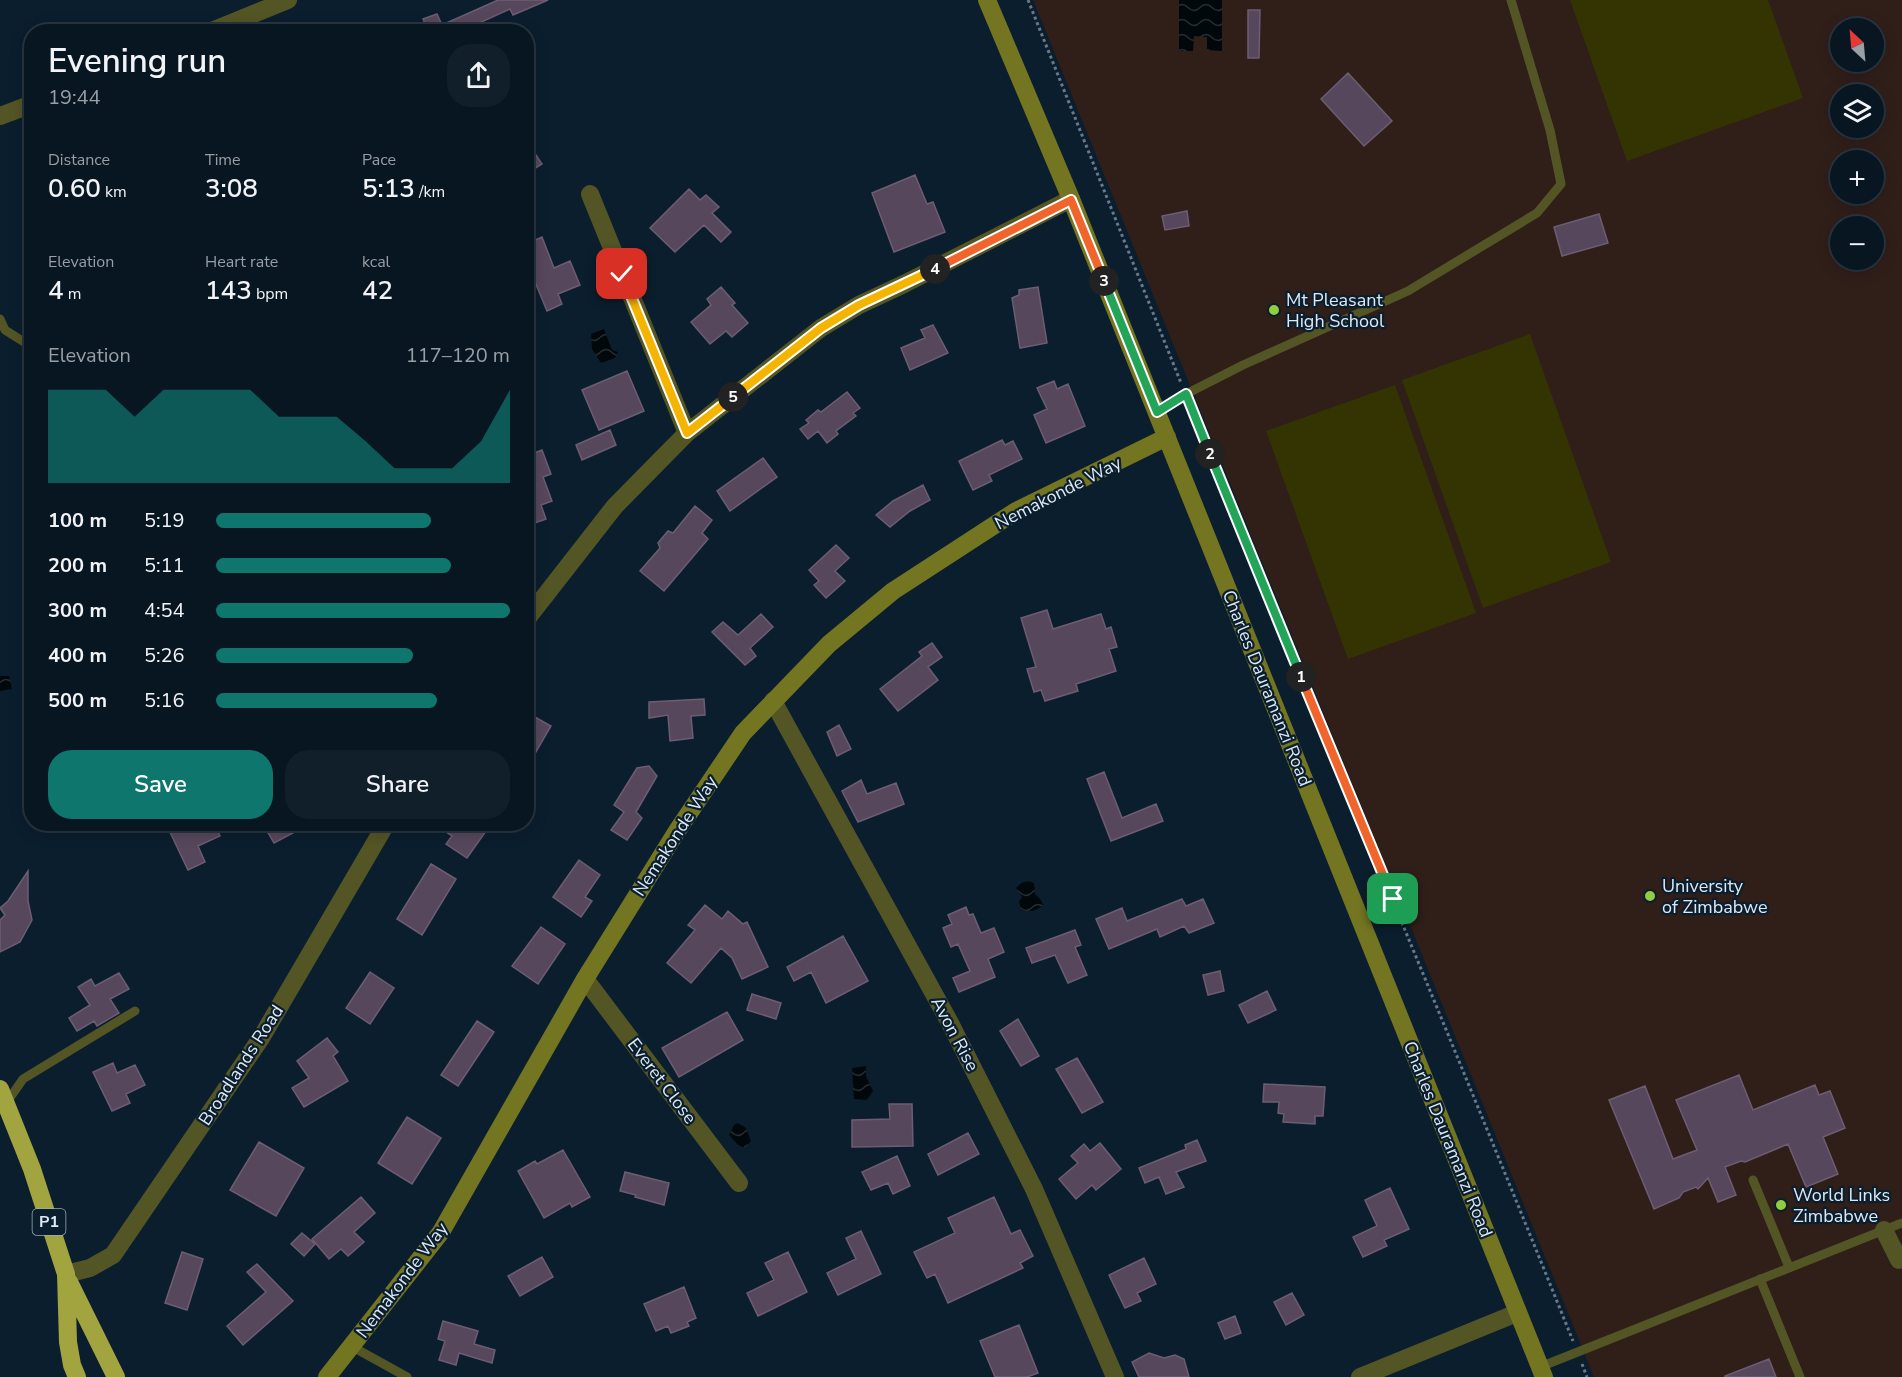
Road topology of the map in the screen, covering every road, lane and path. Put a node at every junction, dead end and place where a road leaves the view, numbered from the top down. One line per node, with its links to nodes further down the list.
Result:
1 (288, 0): 5 (street)
2 (987, 0): 9 (street, Charles Dauramanzi Road)
3 (1028, 0): 12 (path)
4 (1511, 0): 12 (lane)
5 (229, 24)
6 (24, 107): 7 (street)
7 (0, 116)
8 (590, 194): 14 (street)
9 (1071, 200): 13 (street, Charles Dauramanzi Road); 14 (street)
10 (0, 319): 11 (lane)
11 (24, 342)
12 (1186, 394): 13 (lane); 32 (path)
13 (1157, 412): 15 (street, Charles Dauramanzi Road)
14 (687, 433): 16 (street)
15 (1167, 437): 17 (street, Nemakonde Way); 30 (street, Charles Dauramanzi Road)
16 (534, 610)
17 (773, 701): 19 (street, Nemakonde Way); 38 (street, Avon Rise)
18 (382, 831): 28 (street, Broadlands Road)
19 (585, 979): 23 (street, Everet Close); 31 (street, Nemakonde Way)
20 (135, 1011): 21 (lane)
21 (2, 1099): 28 (highway, P1)
22 (1753, 1179): 27 (lane)
23 (739, 1183)
24 (1902, 1223): 25 (lane)
25 (1884, 1230): 26 (street); 27 (lane)
26 (1902, 1259)
27 (1789, 1267): 29 (lane)
28 (66, 1274): 34 (highway, P1); 35 (highway, P1)
29 (1760, 1279): 32 (lane); 41 (lane)
30 (1517, 1313): 33 (street, Charles Dauramanzi Road); 39 (street)
31 (351, 1346): 36 (street, Nemakonde Way); 37 (lane)
32 (1577, 1352): 33 (lane); 40 (path)
33 (1542, 1372)
34 (74, 1373)
35 (116, 1377)
36 (327, 1377)
37 (407, 1377)
38 (1115, 1377)
39 (1360, 1377)
40 (1587, 1377)
41 (1800, 1377)

